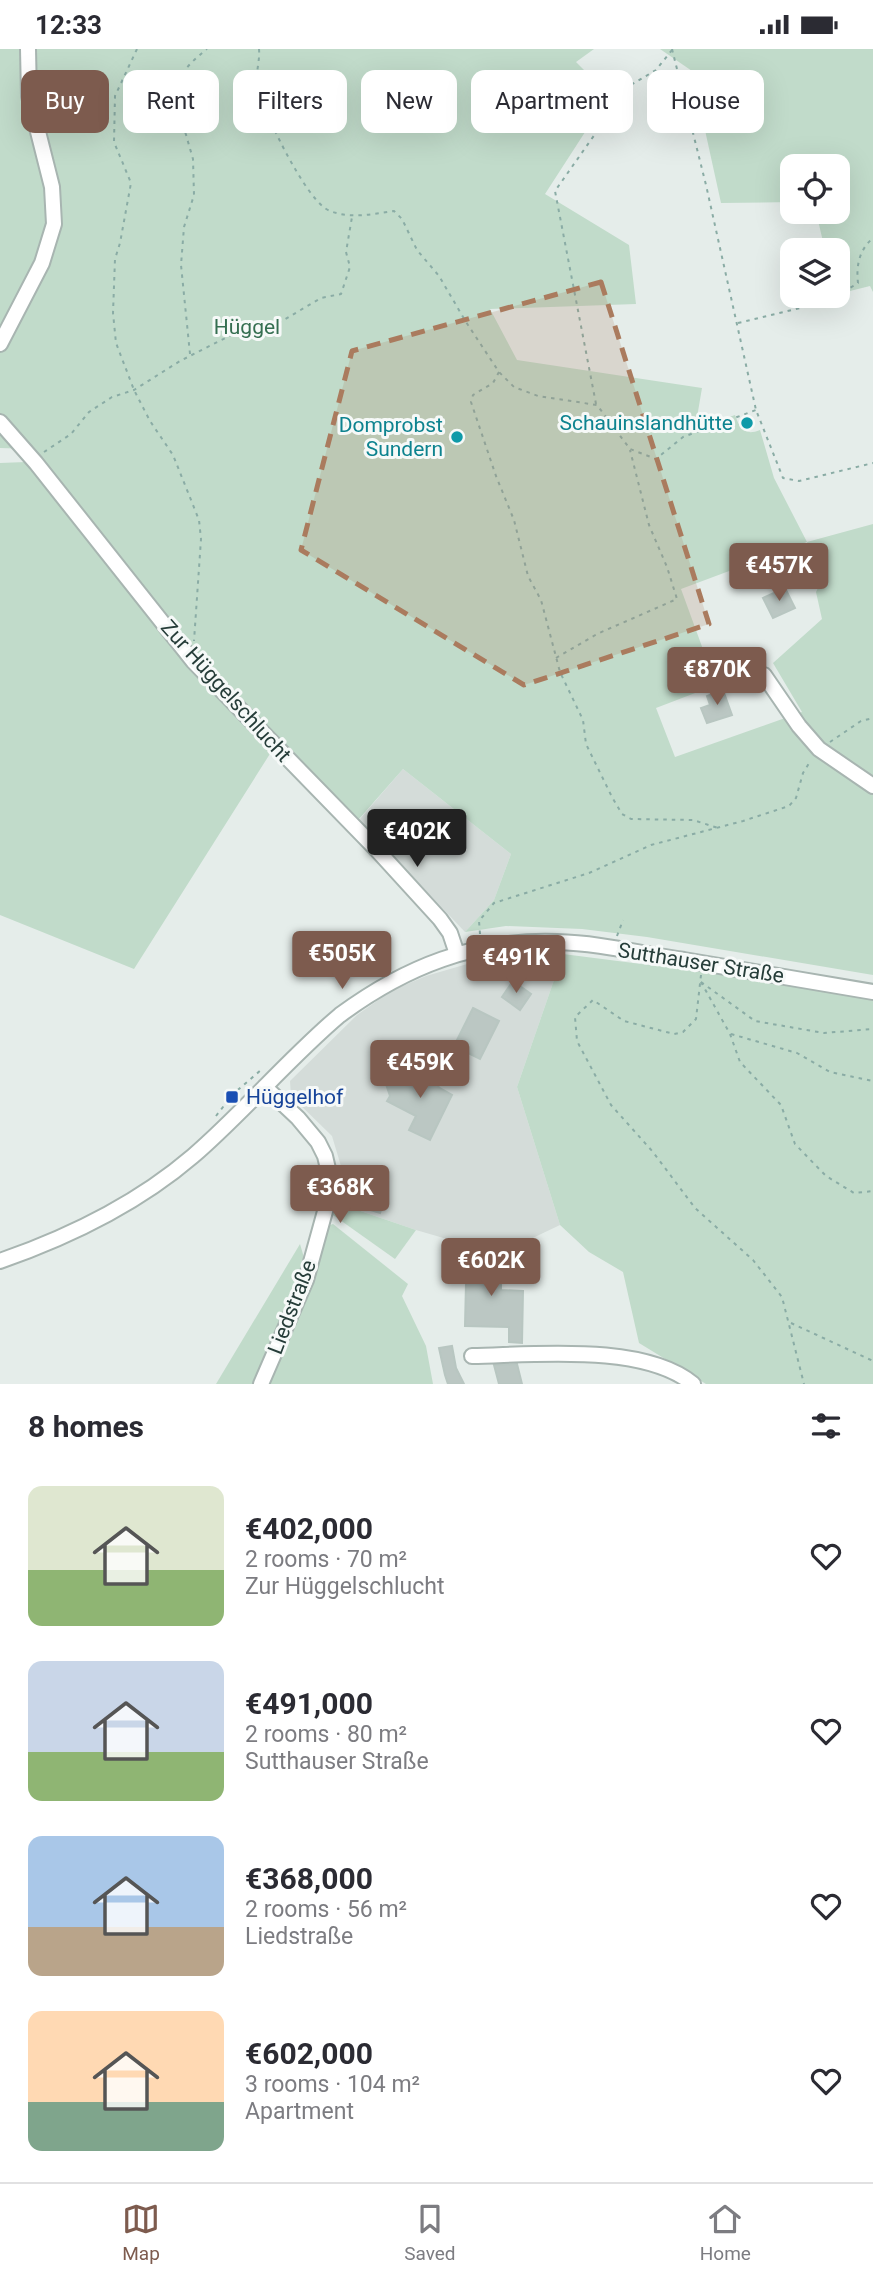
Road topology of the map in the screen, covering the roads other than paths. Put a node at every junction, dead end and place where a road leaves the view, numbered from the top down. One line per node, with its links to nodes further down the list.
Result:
1 (28, 49): 2 (street)
2 (0, 344)
3 (0, 422): 6 (street, Zur Hüggelschlucht)
4 (764, 675): 5 (street)
5 (873, 786)
6 (457, 954): 7 (street, Sutthauser Straße); 8 (street, Sutthauser Straße)
7 (873, 992)
8 (265, 1087): 9 (street, Sutthauser Straße); 11 (street, Liedstraße)
9 (0, 1261)
10 (472, 1356): 12 (street)
11 (261, 1384)
12 (694, 1384)

